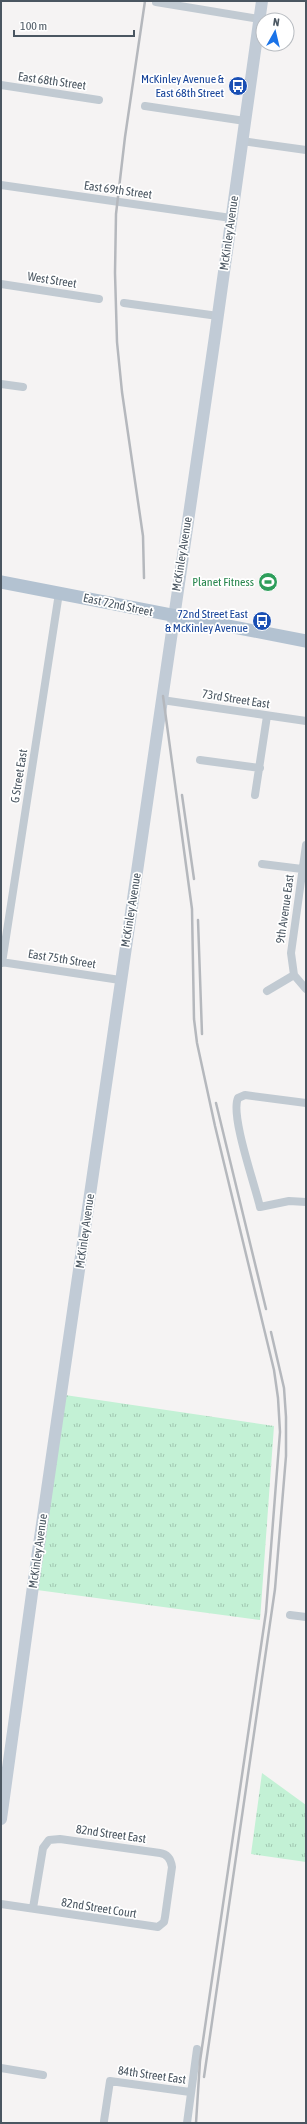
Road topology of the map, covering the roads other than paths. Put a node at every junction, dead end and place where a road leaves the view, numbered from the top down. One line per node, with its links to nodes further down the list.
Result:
1 (262, 1): 3 (street, McKinley Avenue)
2 (156, 2): 4 (street)
3 (260, 12)
4 (255, 17)
5 (255, 47): 9 (street, McKinley Avenue)
6 (1, 85): 7 (street, East 68th Street)
7 (99, 100)
8 (145, 106): 9 (street)
9 (245, 121): 10 (street, McKinley Avenue)
10 (242, 141): 11 (street); 13 (street, McKinley Avenue)
11 (306, 150)
12 (1, 185): 13 (street, East 69th Street)
13 (231, 218): 17 (street, McKinley Avenue)
14 (1, 284): 15 (street, West Street)
15 (99, 299)
16 (124, 303): 17 (street)
17 (218, 316): 22 (street, McKinley Avenue)
18 (1, 384): 19 (street)
19 (23, 387)
20 (1, 582): 21 (main road, East 72nd Street)
21 (59, 593): 22 (main road, East 72nd Street); 34 (street, G Street East)
22 (173, 616): 23 (main road, East 72nd Street); 24 (street, McKinley Avenue)
23 (306, 641)
24 (162, 700): 25 (street, 73rd Street East); 36 (street, McKinley Avenue)
25 (267, 716): 26 (street, 73rd Street East); 28 (street)
26 (306, 721)
27 (200, 760): 28 (street)
28 (260, 768): 29 (street)
29 (255, 795)
30 (306, 845): 32 (street, 9th Avenue East)
31 (262, 864): 32 (street)
32 (302, 869): 33 (street, 9th Avenue East)
33 (302, 899): 35 (street, 9th Avenue East)
34 (2, 962): 36 (street, East 75th Street)
35 (294, 975): 37 (street); 38 (street)
36 (120, 980): 43 (street, McKinley Avenue)
37 (306, 989)
38 (267, 991)
39 (306, 1103): 40 (street)
40 (306, 1202)
41 (290, 1615): 42 (street)
42 (306, 1617)
43 (1, 1819)
44 (1, 1904): 45 (street, 82nd Street Court)
45 (33, 1908): 46 (street, 82nd Street Court); 46 (street, 82nd Street East)
46 (161, 1926)
47 (197, 2049): 50 (street)
48 (1, 2068): 49 (street)
49 (43, 2075)
50 (190, 2092): 51 (street, 84th Street East); 52 (street)
51 (104, 2120)
52 (187, 2123)

